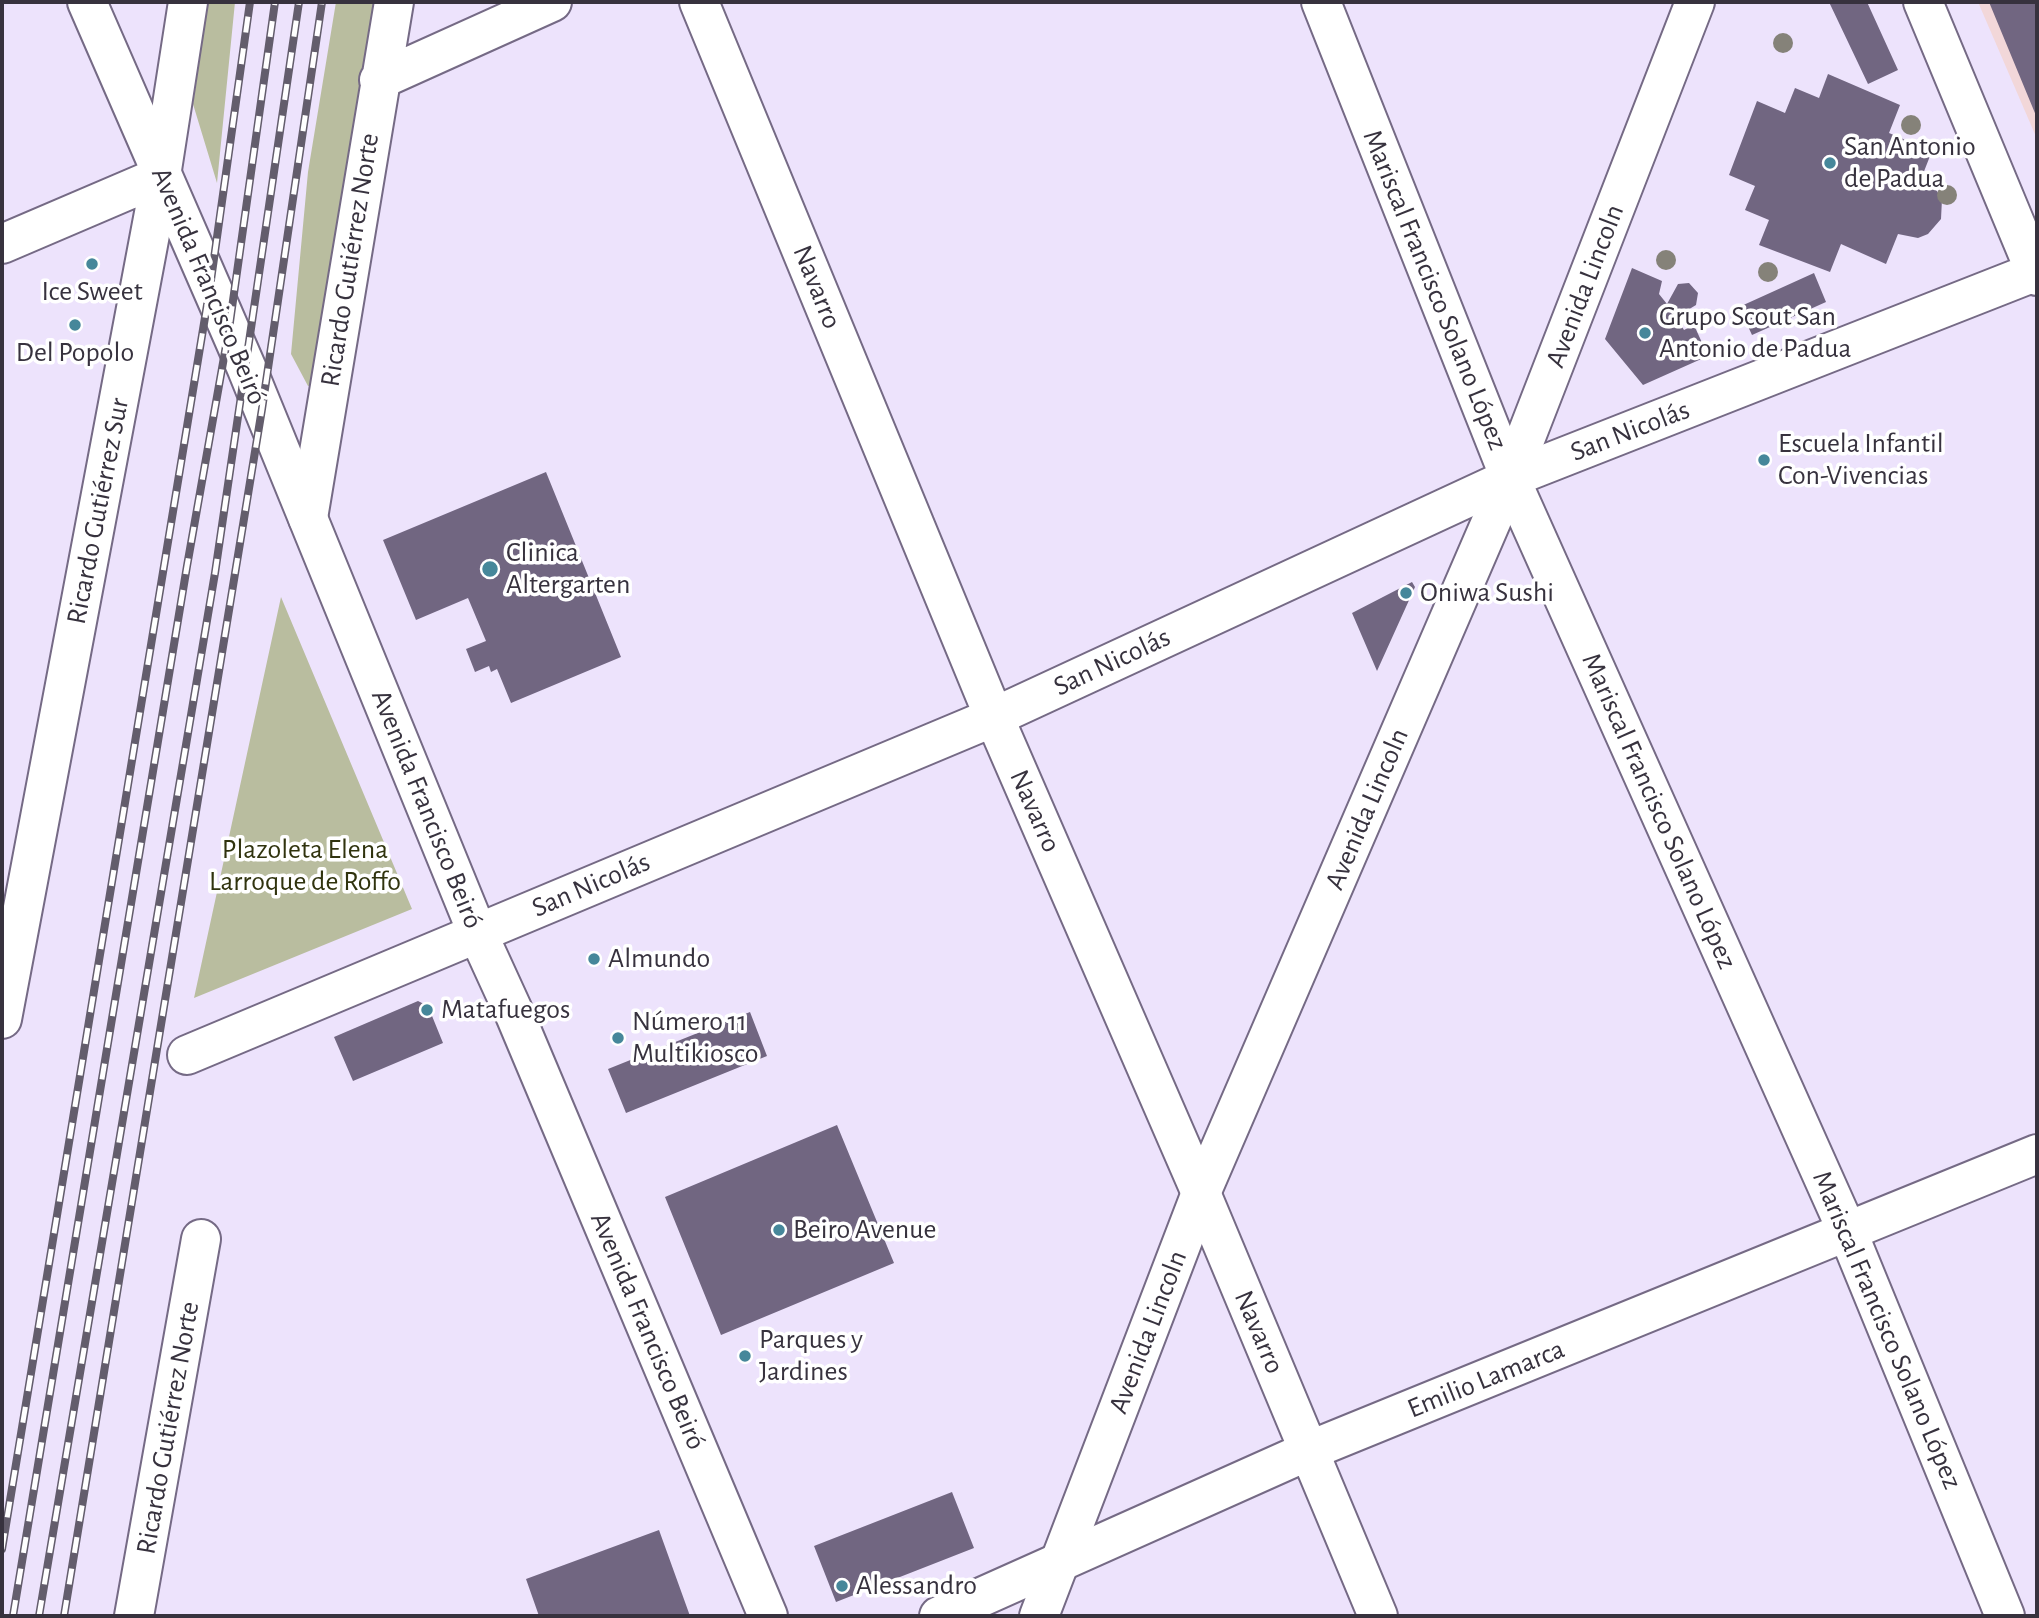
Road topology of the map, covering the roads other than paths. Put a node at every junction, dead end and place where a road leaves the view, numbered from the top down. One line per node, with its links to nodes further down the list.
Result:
1 (87, 2): 10 (street, Avenida Francisco Beiró)
2 (188, 2): 10 (street, Ricardo Gutiérrez Sur)
3 (394, 2): 9 (street, Ricardo Gutiérrez Norte)
4 (552, 2): 9 (street)
5 (699, 2): 15 (street, Navarro)
6 (1321, 2): 13 (street, Mariscal Francisco Solano López)
7 (1695, 2): 13 (street, Avenida Lincoln)
8 (1923, 2): 12 (street)
9 (379, 80): 14 (street, Ricardo Gutiérrez Norte)
10 (161, 176): 11 (street); 14 (street, Avenida Francisco Beiró); 17 (street, Ricardo Gutiérrez Sur)
11 (2, 244)
12 (2037, 273): 13 (street, San Nicolás)
13 (1510, 478): 15 (street, San Nicolás); 20 (street, Avenida Lincoln); 21 (street, Mariscal Francisco Solano López)
14 (308, 518): 16 (street, Avenida Francisco Beiró)
15 (994, 717): 16 (street, San Nicolás); 20 (street, Navarro)
16 (477, 932): 18 (street, San Nicolás); 26 (street, Avenida Francisco Beiró)
17 (2, 1018)
18 (187, 1055)
19 (2037, 1154): 21 (street, Emilio Lamarca)
20 (1201, 1193): 23 (street, Navarro); 24 (street, Avenida Lincoln)
21 (1848, 1233): 23 (street, Emilio Lamarca); 30 (street, Mariscal Francisco Solano López)
22 (201, 1239): 25 (street, Ricardo Gutiérrez Norte)
23 (1308, 1451): 24 (street, Emilio Lamarca); 29 (street, Navarro)
24 (1062, 1562): 27 (street, Emilio Lamarca); 28 (street, Avenida Lincoln)
25 (134, 1616)
26 (768, 1616)
27 (939, 1616)
28 (1039, 1616)
29 (1378, 1616)
30 (2005, 1616)

